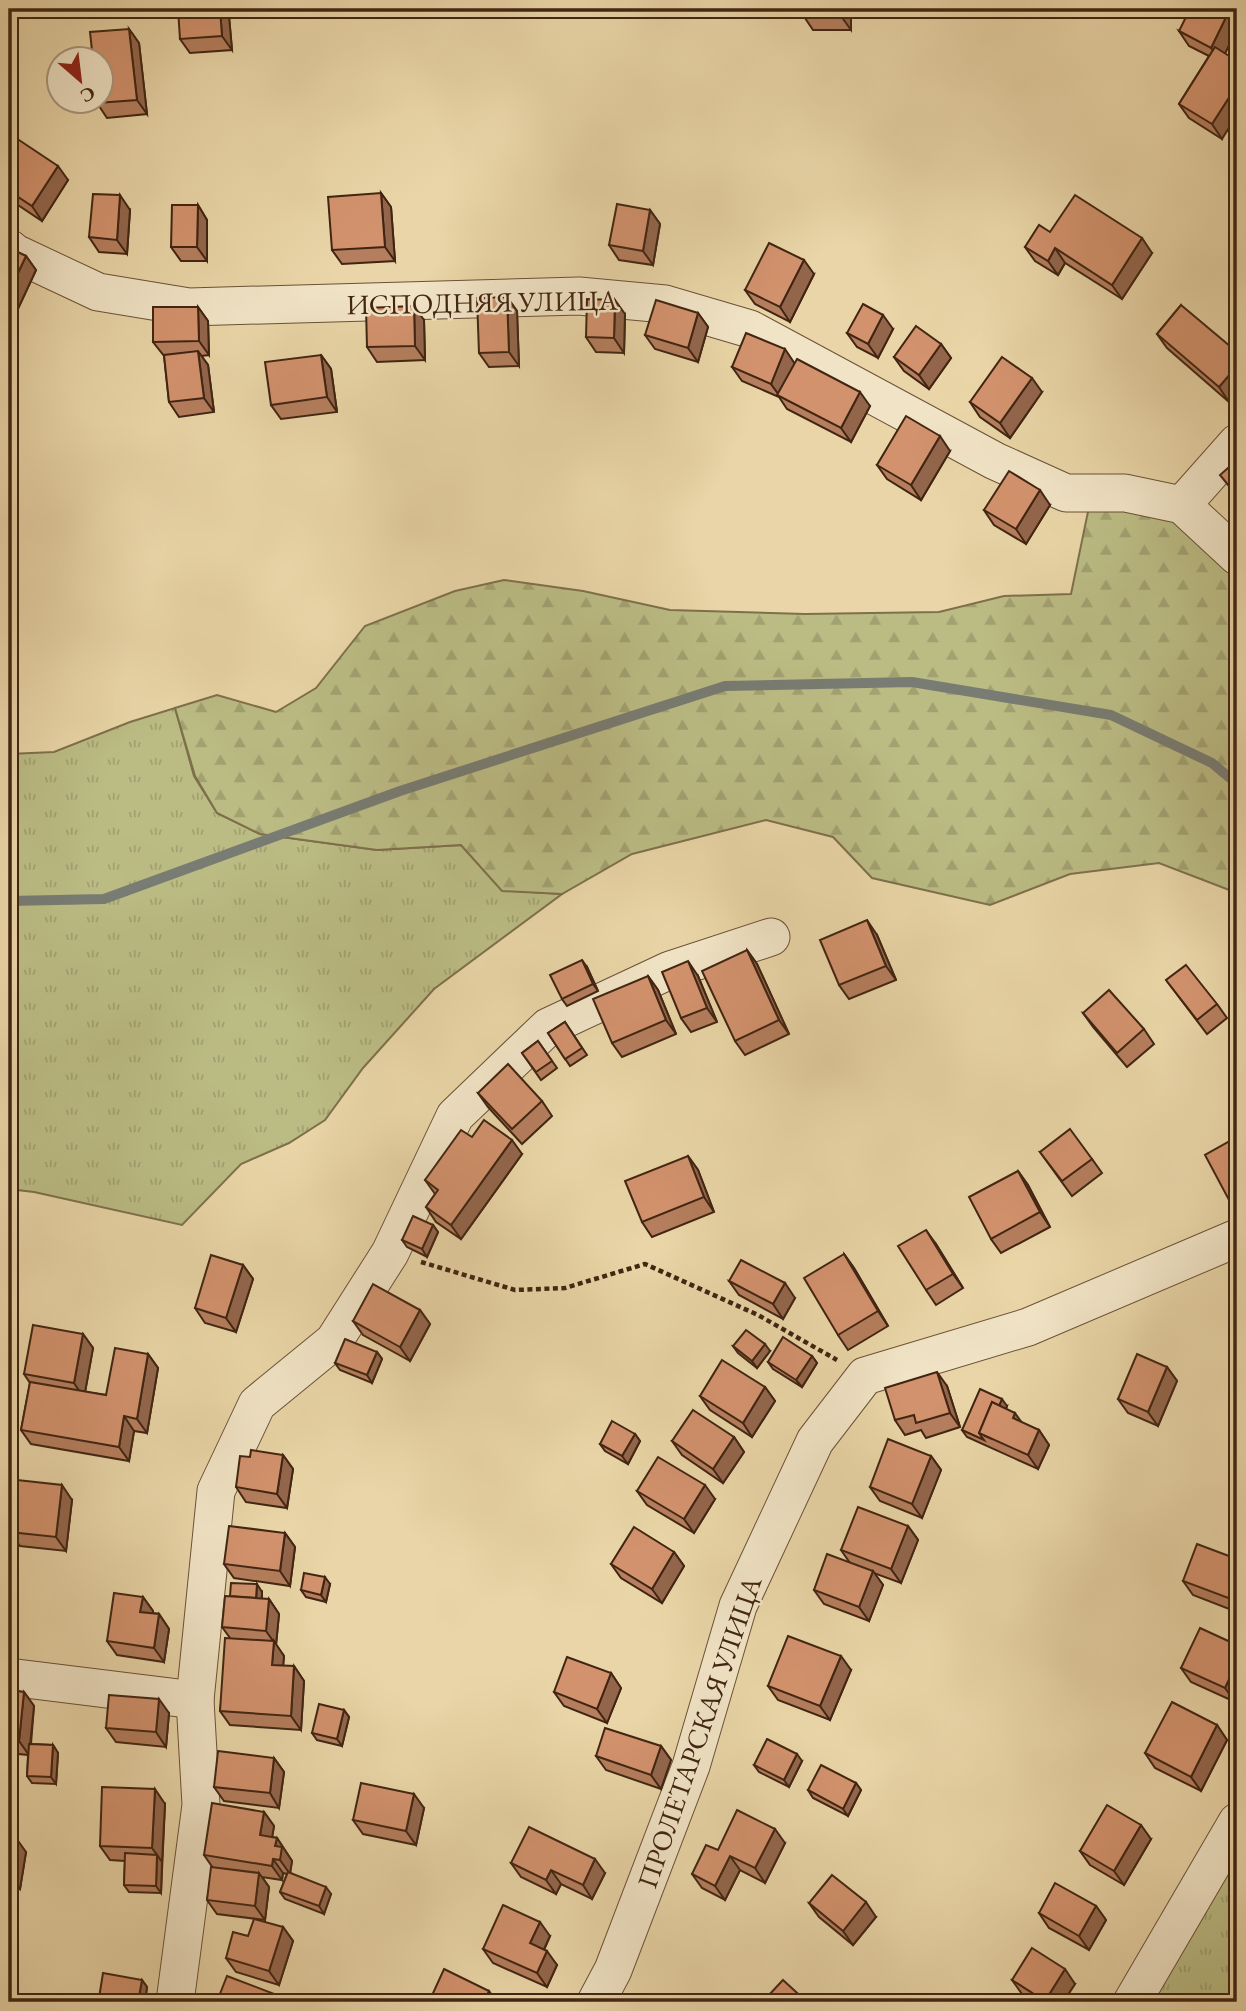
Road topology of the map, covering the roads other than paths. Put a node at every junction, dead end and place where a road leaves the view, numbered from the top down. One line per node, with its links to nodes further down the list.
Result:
1 (9, 248): 3 (street, ИСПОДНЯЯ УЛИЦА)
2 (1237, 443): 3 (street)
3 (1182, 505): 4 (street)
4 (1237, 556)
5 (771, 937): 8 (street)
6 (1237, 1238): 11 (street, ПРОЛЕТАРСКАЯ УЛИЦА)
7 (9, 1677): 8 (street)
8 (195, 1700): 10 (street)
9 (1237, 1822): 12 (street)
10 (175, 2002)
11 (596, 2002)
12 (1132, 2002)

